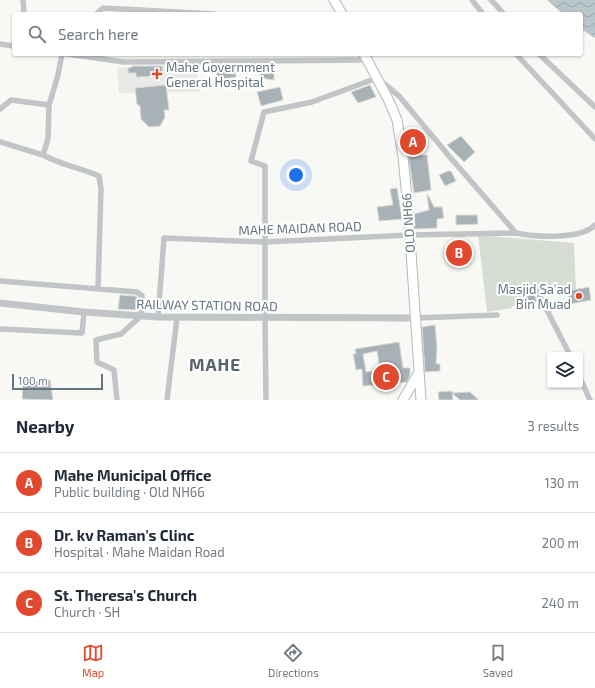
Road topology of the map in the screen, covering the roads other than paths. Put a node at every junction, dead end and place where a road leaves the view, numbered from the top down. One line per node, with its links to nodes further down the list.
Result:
1 (23, 0): 5 (street)
2 (334, 0): 8 (main road)
3 (472, 0): 9 (street)
4 (491, 0): 10 (street)
5 (24, 12)
6 (98, 12): 7 (street)
7 (177, 12)
8 (341, 12)
9 (481, 12)
10 (502, 12)
11 (0, 44): 12 (street)
12 (12, 46)
13 (62, 56): 19 (street)
14 (88, 56): 17 (street)
15 (518, 56): 22 (street)
16 (542, 56): 20 (street)
17 (366, 57): 18 (main road, OLD NH66)
18 (377, 78): 26 (street); 27 (main road, OLD NH66); 28 (street)
19 (48, 105): 21 (street); 24 (street)
20 (595, 107)
21 (0, 109)
22 (595, 139)
23 (0, 142): 24 (street)
24 (43, 155): 30 (street)
25 (595, 225): 26 (street, MAHE MAIDAN ROAD)
26 (516, 233): 27 (street, MAHE MAIDAN ROAD)
27 (410, 235): 28 (street, MAHE MAIDAN ROAD); 39 (main road, OLD NH66)
28 (265, 242): 36 (street, MAHE MAIDAN ROAD); 38 (street)
29 (0, 281): 30 (street)
30 (98, 289): 35 (street)
31 (536, 289): 41 (street)
32 (0, 303): 33 (street, RAILWAY STATION ROAD)
33 (84, 312): 35 (street, RAILWAY STATION ROAD); 40 (street)
34 (497, 315): 39 (street)
35 (141, 316): 36 (street, RAILWAY STATION ROAD); 44 (street)
36 (158, 317): 37 (street, RAILWAY STATION ROAD)
37 (177, 318): 38 (street, RAILWAY STATION ROAD); 45 (street)
38 (265, 318): 39 (street, RAILWAY STATION ROAD); 46 (street)
39 (415, 318): 42 (main road, OLD NH66)
40 (0, 329)
41 (568, 352)
42 (418, 374): 47 (main road); 48 (main road, OLD NH66)
43 (583, 385): 49 (street)
44 (117, 400)
45 (167, 400)
46 (266, 400)
47 (403, 400)
48 (421, 400)
49 (590, 400)

